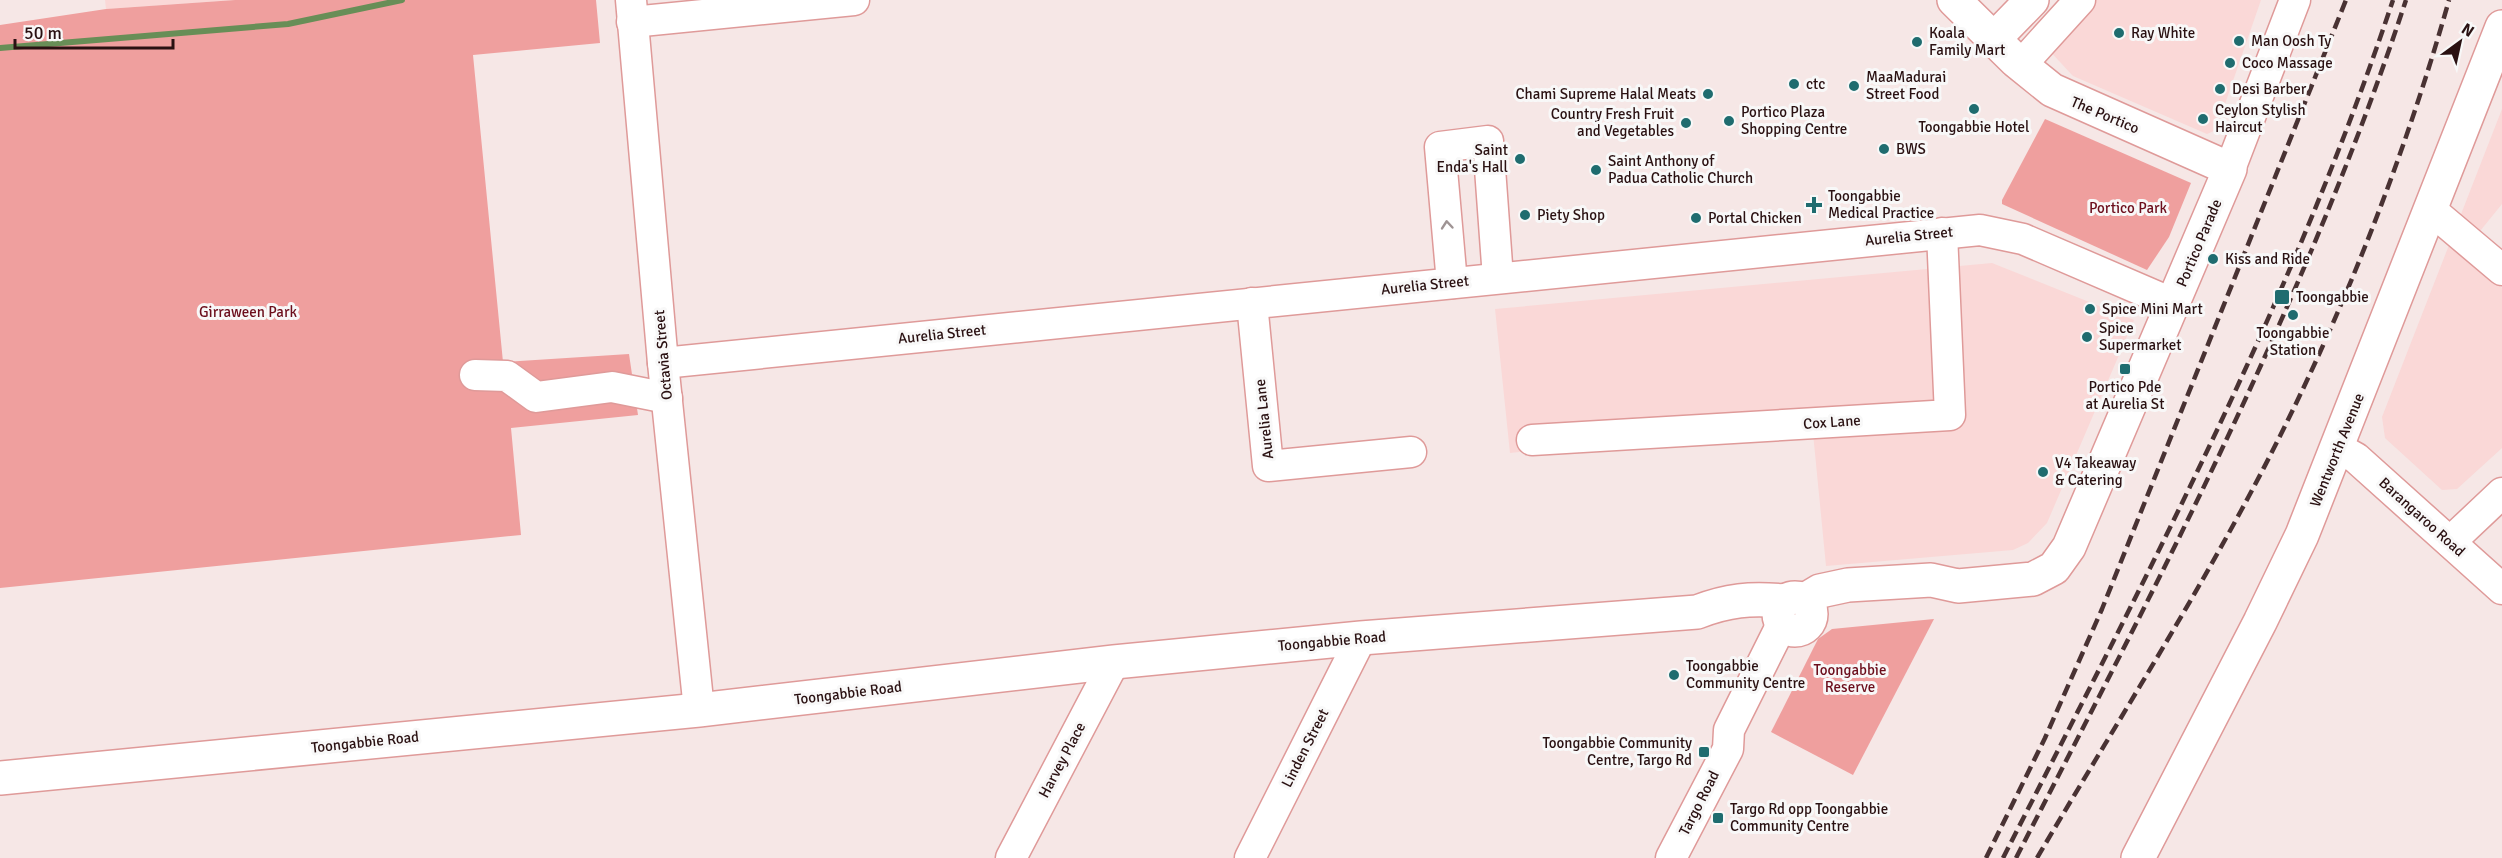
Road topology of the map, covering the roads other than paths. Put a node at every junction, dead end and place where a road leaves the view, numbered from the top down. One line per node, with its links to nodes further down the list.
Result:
1 (854, 0): 6 (street)
2 (2032, 0): 8 (main road)
3 (2080, 0): 9 (street)
4 (2295, 0): 10 (street, Portico Parade)
5 (1957, 1): 8 (main road, The Portico)
6 (632, 11): 18 (street, Octavia Street)
7 (2500, 37): 11 (main road, Wentworth Avenue)
8 (1994, 39): 9 (main road, The Portico)
9 (2021, 65): 10 (main road, The Portico)
10 (2230, 169): 17 (main road, Portico Parade)
11 (2432, 210): 13 (street); 22 (main road, Wentworth Avenue)
12 (1942, 233): 14 (street, Aurelia Street); 17 (street, Aurelia Street); 21 (street, Cox Lane)
13 (2502, 270)
14 (1498, 278): 15 (street, Aurelia Street); 15 (street, one-way to 14)
15 (1452, 283): 16 (street, Aurelia Street)
16 (1252, 303): 18 (street, Aurelia Street); 23 (street, Aurelia Lane)
17 (2174, 304): 26 (main road, Portico Parade)
18 (663, 363): 20 (street, Octavia Street)
19 (475, 375): 20 (street)
20 (667, 398): 31 (street, Octavia Street)
21 (1532, 440)
22 (2338, 448): 25 (street, Barangaroo Road); 36 (main road, Wentworth Avenue)
23 (1411, 452)
24 (2502, 493): 25 (street)
25 (2450, 542): 27 (street, Barangaroo Road)
26 (2044, 575): 28 (main road, Toongabbie Road)
27 (2502, 589)
28 (1793, 615): 29 (main road, Toongabbie Road); 35 (street, Targo Road)
29 (1360, 638): 30 (main road, Toongabbie Road); 34 (street, Linden Street)
30 (1113, 662): 31 (main road, Toongabbie Road); 33 (street, Harvey Place)
31 (699, 710): 32 (main road, Toongabbie Road)
32 (0, 778)
33 (1011, 858)
34 (1250, 858)
35 (1671, 858)
36 (2138, 858)

